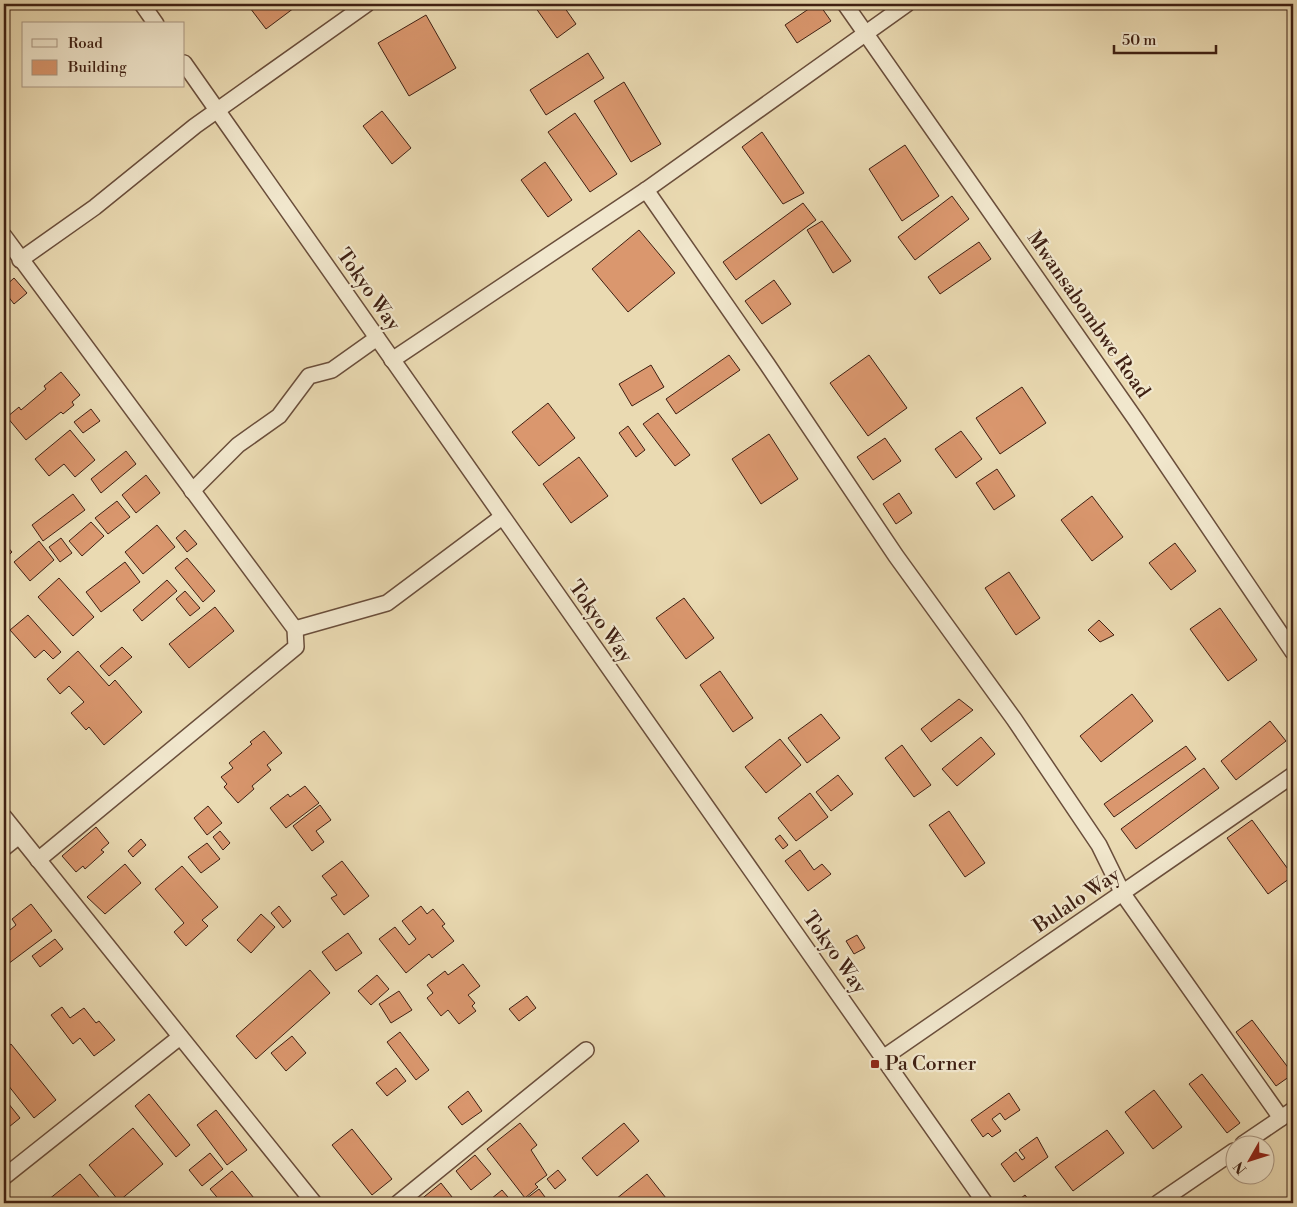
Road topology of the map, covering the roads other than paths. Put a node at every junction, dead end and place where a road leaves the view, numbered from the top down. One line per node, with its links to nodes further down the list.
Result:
1 (142, 4): 5 (street)
2 (367, 4): 8 (street)
3 (845, 4): 6 (street, Mwansabombwe Road)
4 (907, 4): 6 (street)
5 (155, 22)
6 (866, 33): 9 (street); 17 (street, Mwansabombwe Road)
7 (185, 64): 8 (street, Tokyo Way)
8 (218, 111): 11 (street); 12 (street, Tokyo Way)
9 (646, 190): 13 (street); 23 (street)
10 (4, 236): 11 (street)
11 (20, 260): 14 (street)
12 (377, 338): 13 (street, Tokyo Way); 14 (street)
13 (392, 360): 15 (street, Tokyo Way)
14 (192, 491): 16 (street)
15 (502, 516): 16 (street); 26 (street, Tokyo Way)
16 (295, 629): 22 (street)
17 (1293, 652)
18 (1293, 775): 23 (street, Bulalo Way)
19 (4, 817): 20 (street)
20 (19, 836): 21 (street); 22 (street)
21 (4, 848)
22 (38, 860): 24 (street)
23 (1123, 894): 26 (street, Bulalo Way); 27 (street)
24 (180, 1036): 30 (street); 31 (street)
25 (586, 1050): 32 (street)
26 (883, 1058): 33 (street, Tokyo Way)
27 (1287, 1114): 28 (street)
28 (1258, 1134)
29 (1224, 1158): 34 (street)
30 (4, 1177)
31 (314, 1203)
32 (398, 1203)
33 (985, 1203)
34 (1158, 1203)

